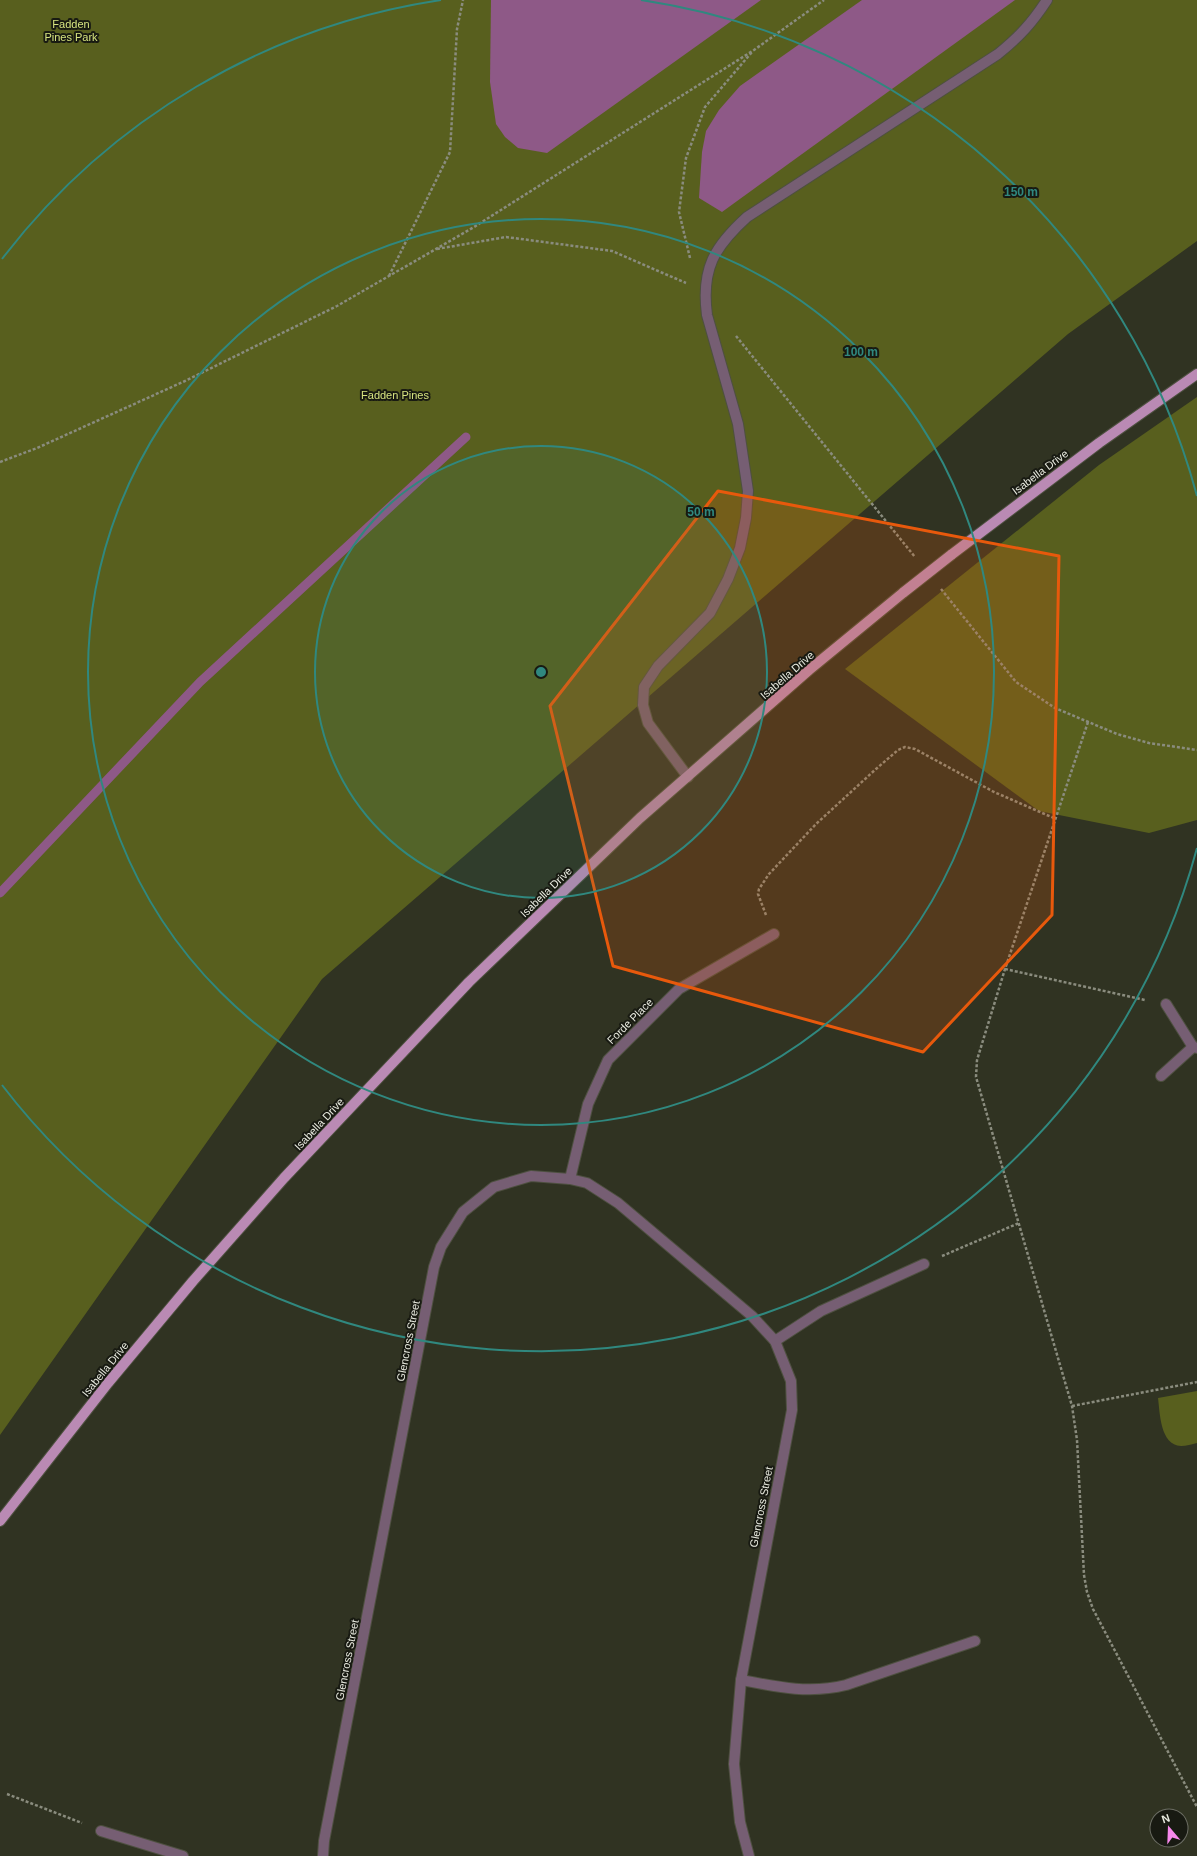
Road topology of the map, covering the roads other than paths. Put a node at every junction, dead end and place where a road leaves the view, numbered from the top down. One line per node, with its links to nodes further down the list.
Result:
1 (1047, 0): 3 (street)
2 (1197, 374): 3 (main road, Isabella Drive, bridge)
3 (688, 777): 11 (main road, Isabella Drive)
4 (774, 934): 8 (street, Forde Place)
5 (1166, 1004): 6 (street)
6 (1195, 1047): 7 (street)
7 (1161, 1076)
8 (570, 1178): 10 (street, Glencross Street); 16 (street, Glencross Street)
9 (924, 1264): 10 (street)
10 (774, 1341): 13 (street, Glencross Street)
11 (0, 1521)
12 (975, 1640): 13 (street)
13 (741, 1680): 17 (street, Glencross Street)
14 (101, 1831): 15 (street)
15 (183, 1856)
16 (323, 1856)
17 (749, 1856)

